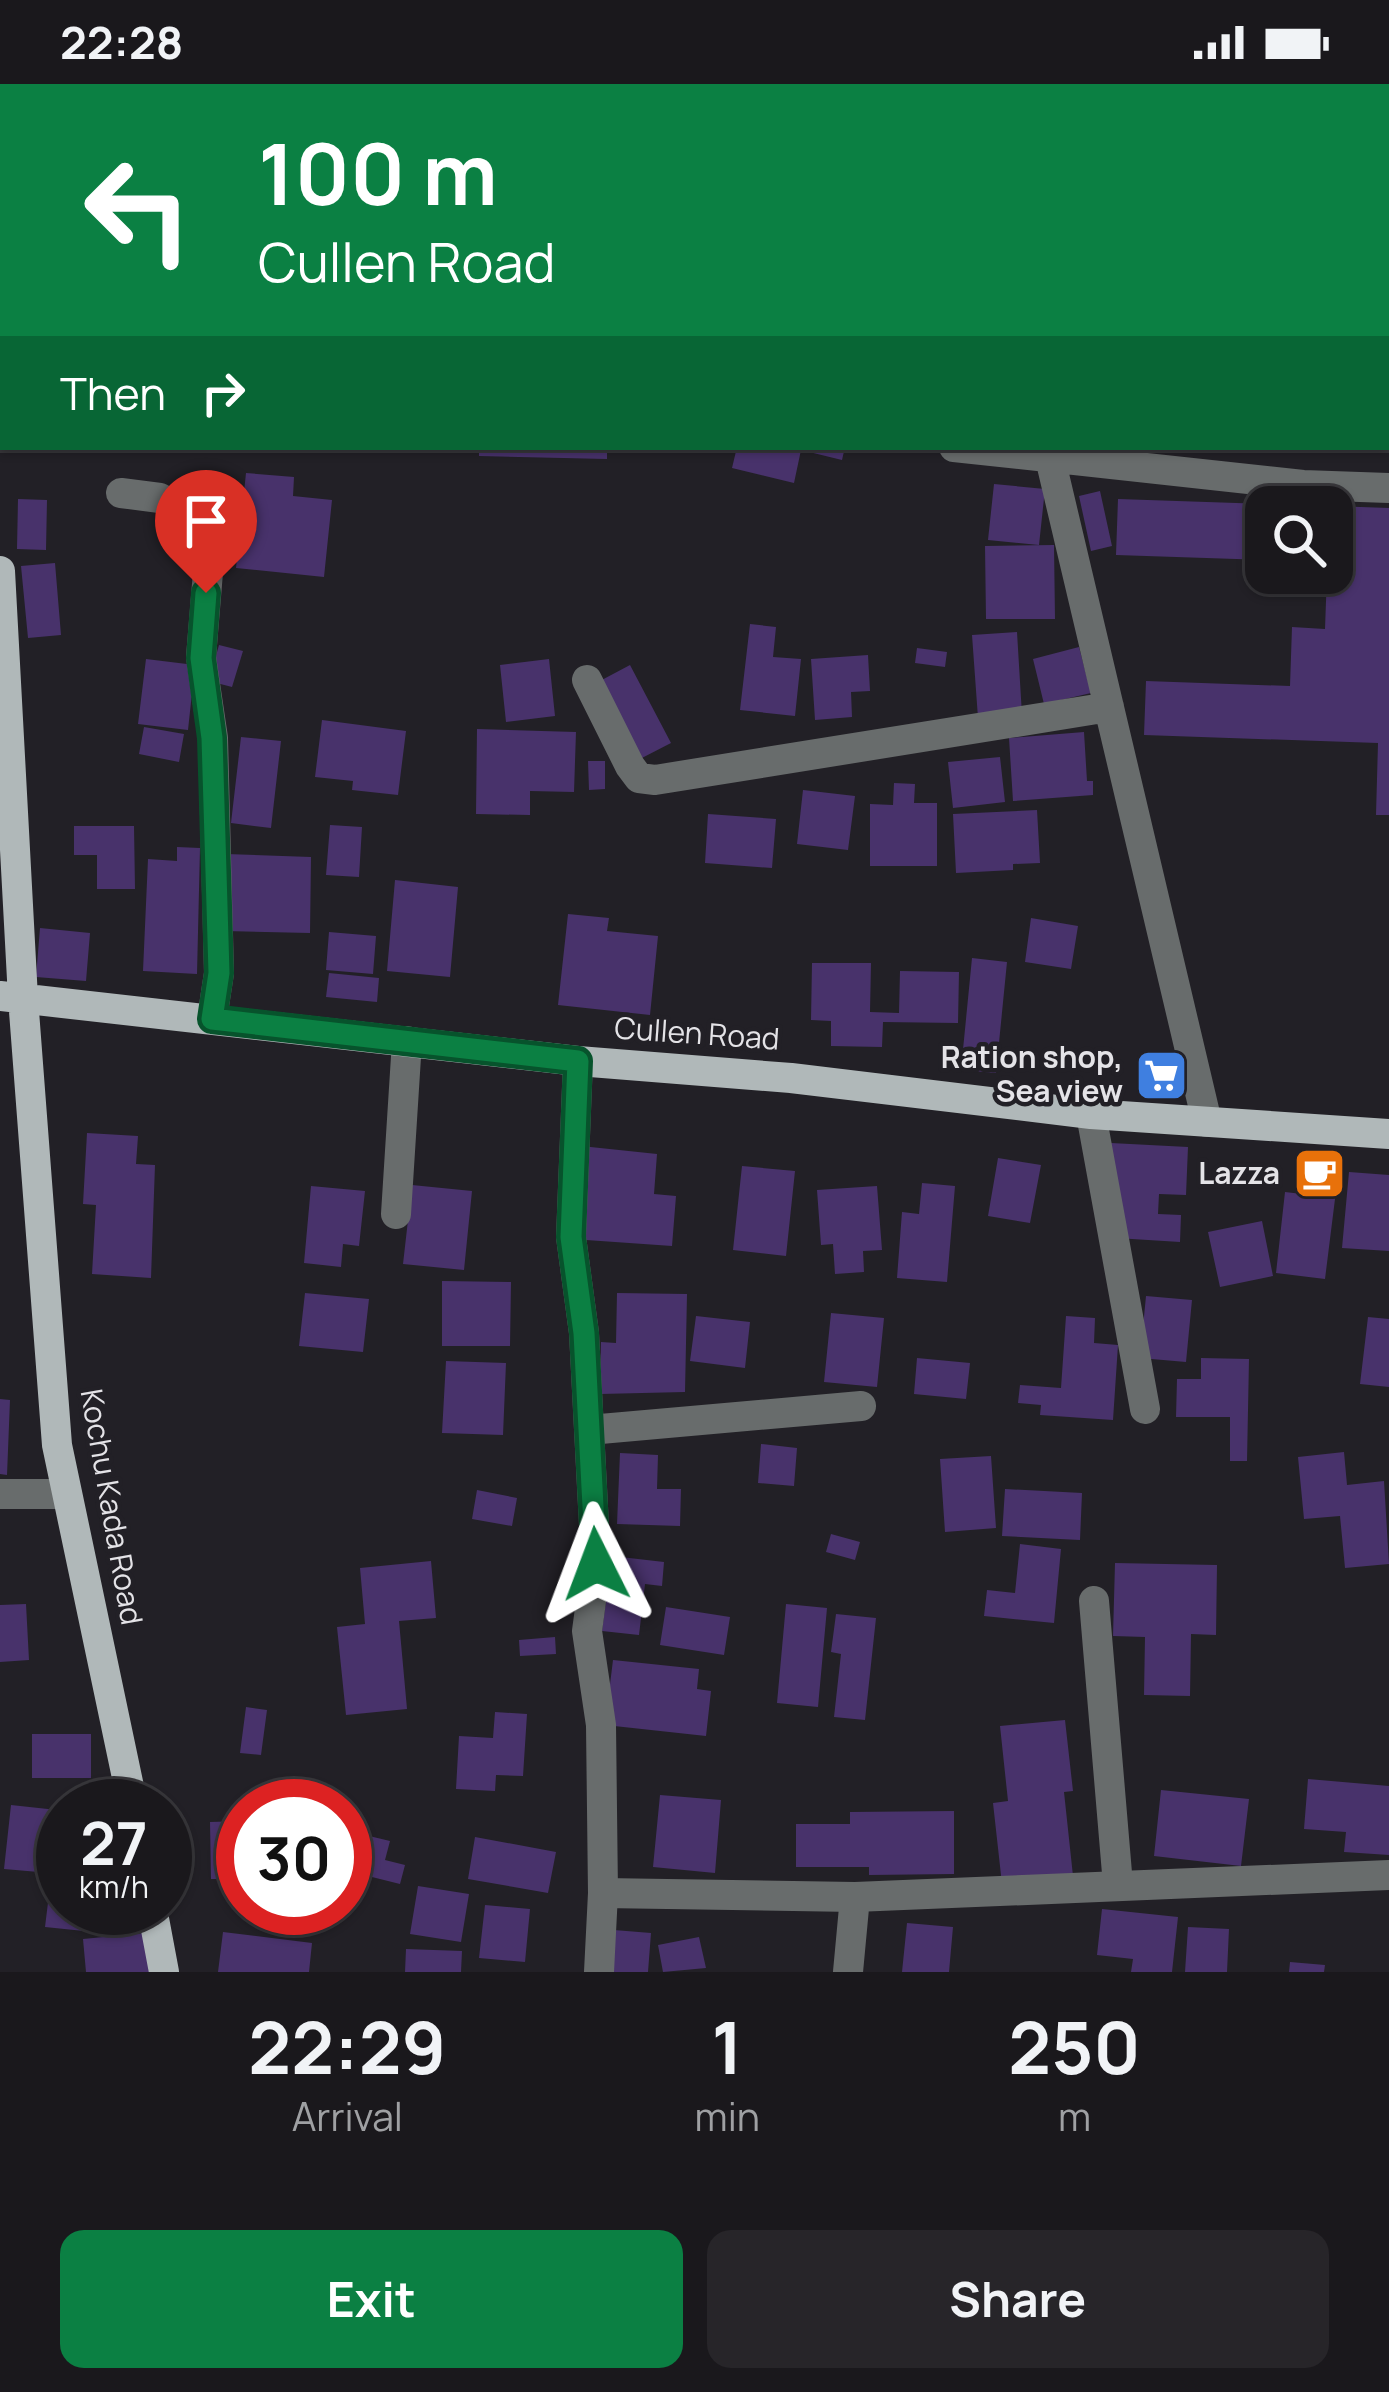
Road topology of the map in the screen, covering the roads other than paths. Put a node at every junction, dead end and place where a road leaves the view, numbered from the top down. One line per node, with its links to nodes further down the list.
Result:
1 (980, 450): 2 (street)
2 (1050, 458): 3 (street); 7 (street)
3 (1389, 488)
4 (122, 493): 9 (street)
5 (0, 571): 8 (main road, Kochu Kada Road)
6 (587, 680): 7 (street)
7 (1109, 707): 13 (street)
8 (12, 997): 9 (main road, Cullen Road); 20 (main road, Kochu Kada Road)
9 (212, 1019): 10 (main road, Cullen Road)
10 (406, 1041): 11 (main road, Cullen Road); 15 (street)
11 (578, 1061): 12 (main road, Cullen Road); 18 (street)
12 (1091, 1114): 13 (main road, Cullen Road); 17 (street)
13 (1207, 1122): 14 (main road, Cullen Road)
14 (1389, 1134)
15 (396, 1214)
16 (861, 1406): 18 (street)
17 (1145, 1409)
18 (589, 1430): 25 (street)
19 (0, 1494): 20 (street)
20 (65, 1494): 22 (main road, Kochu Kada Road)
21 (1094, 1601): 24 (street)
22 (127, 1779)
23 (1389, 1876): 24 (street)
24 (1118, 1885): 26 (street)
25 (604, 1893): 26 (street); 29 (street)
26 (854, 1897): 30 (street)
27 (157, 1935): 28 (main road)
28 (164, 1972)
29 (599, 1972)
30 (848, 1972)

